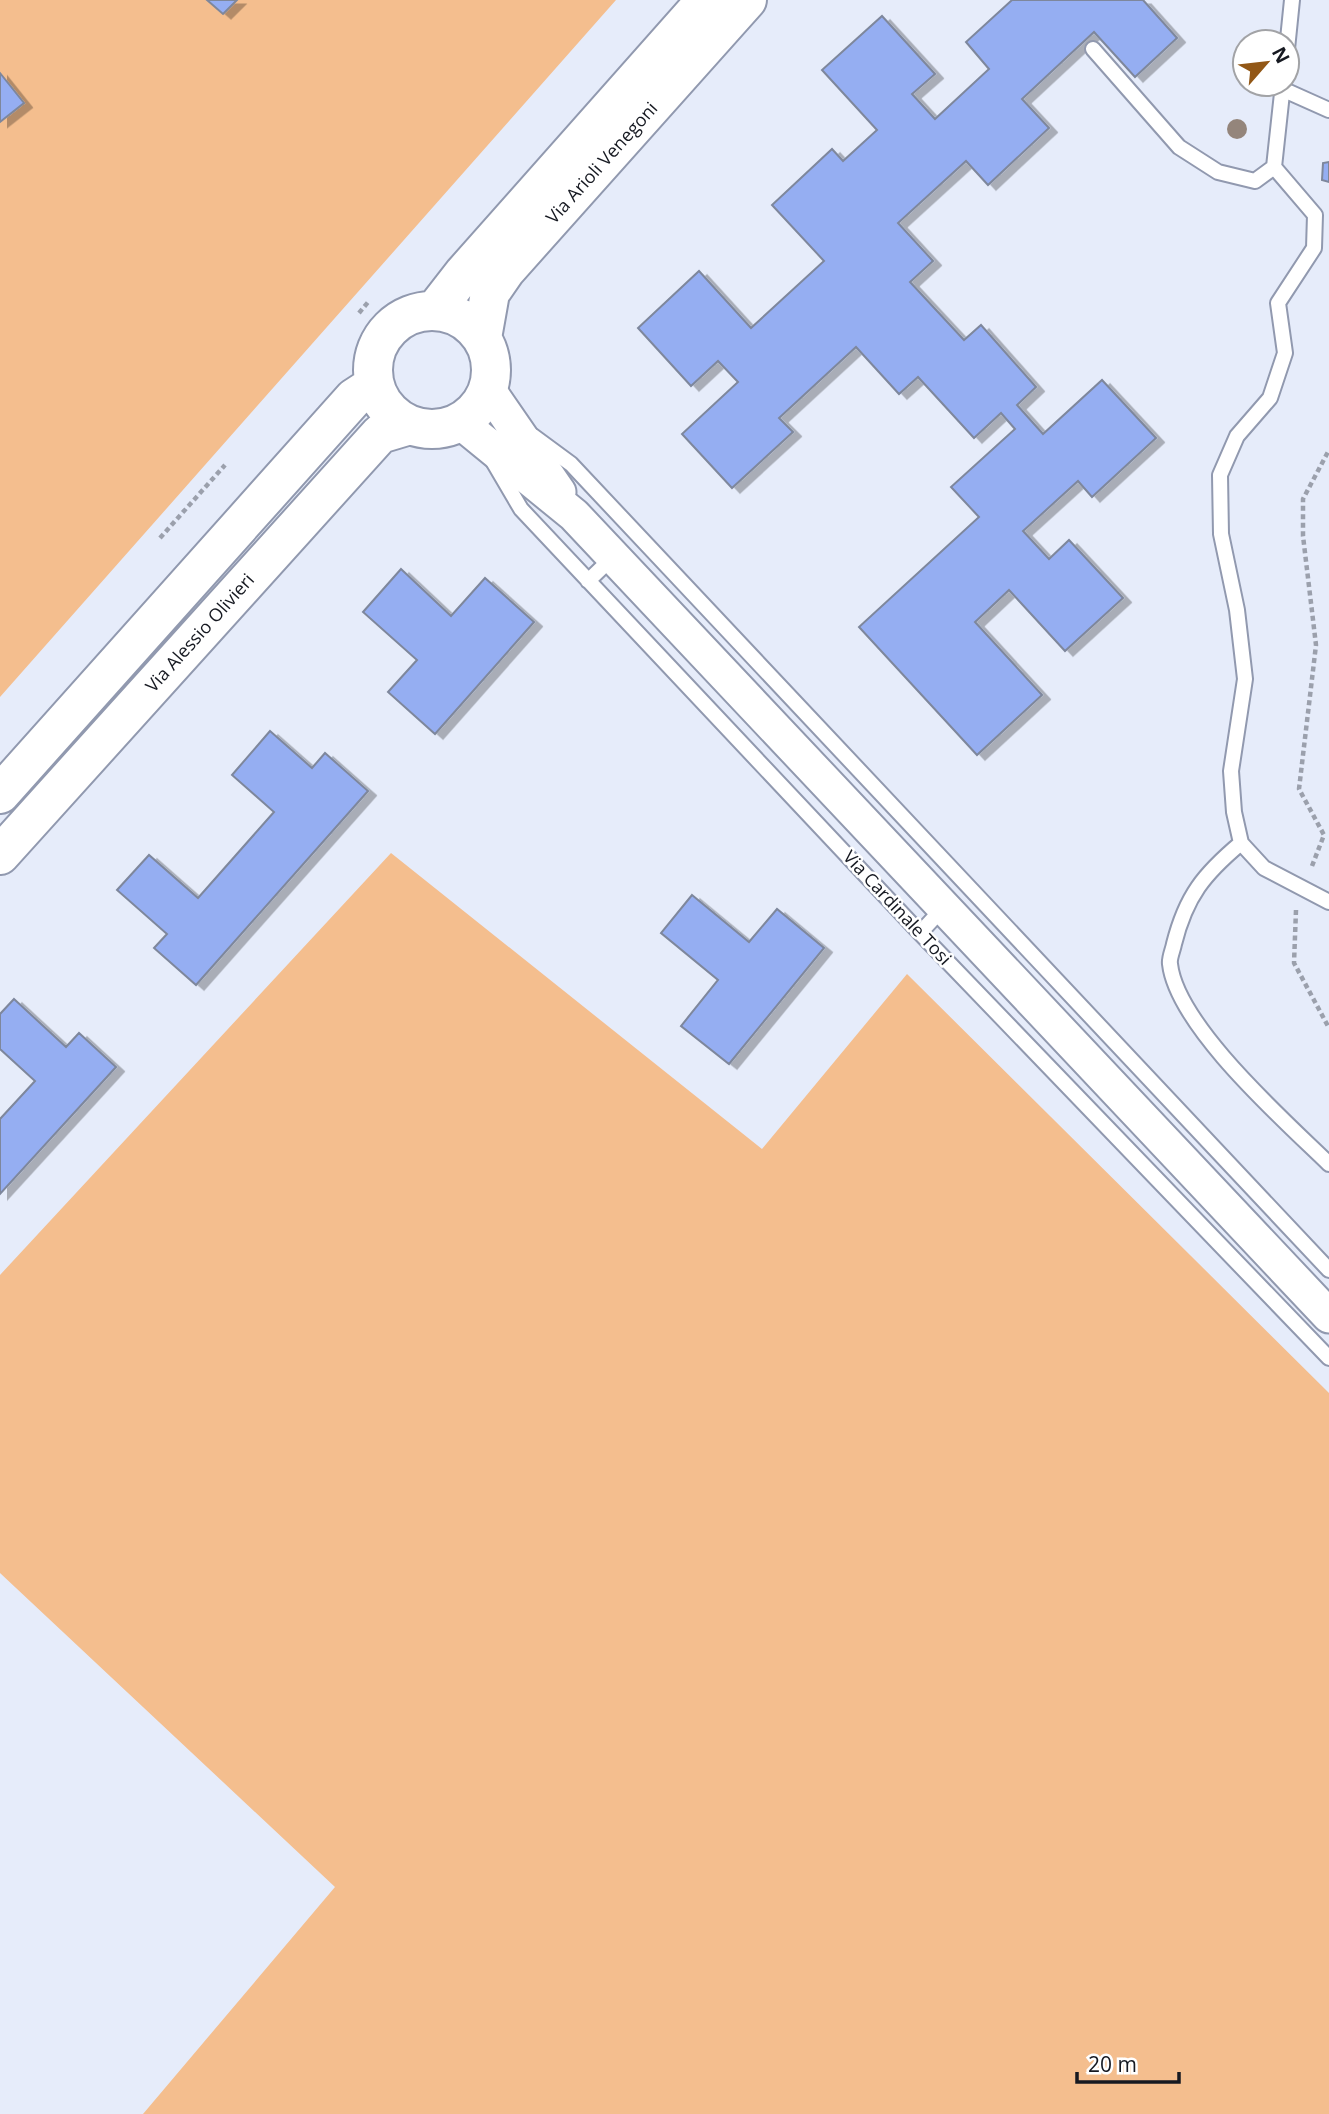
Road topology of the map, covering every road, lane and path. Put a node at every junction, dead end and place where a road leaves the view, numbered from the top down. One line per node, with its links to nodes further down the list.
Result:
1 (706, 0): 11 (main road, Via Arioli Venegoni)
2 (747, 0): 13 (main road, Via Arioli Venegoni)
3 (1292, 0): 4 (lane)
4 (1289, 28)
5 (1093, 49): 9 (lane)
6 (1301, 96): 8 (lane)
7 (1282, 98): 9 (lane)
8 (1329, 110)
9 (1274, 167): 25 (lane)
10 (369, 301): 12 (path)
11 (436, 309): 13 (main road); 14 (main road)
12 (359, 313)
13 (482, 338): 15 (main road)
14 (374, 385): 16 (main road); 24 (main road)
15 (499, 404): 17 (main road); 20 (street, Via Cardinale Tosi); 33 (lane)
16 (410, 425): 17 (main road, Via Alessio Olivieri); 26 (main road, Via Alessio Olivieri)
17 (471, 433): 20 (street, Via Cardinale Tosi); 23 (lane, Via Cardinale Tosi)
18 (1329, 450): 27 (path)
19 (225, 465): 21 (path)
20 (574, 515): 22 (street, Via Cardinale Tosi)
21 (160, 538)
22 (614, 556): 23 (lane); 29 (street, Via Cardinale Tosi)
23 (588, 581): 30 (lane, Via Cardinale Tosi)
24 (0, 794)
25 (1241, 843): 27 (lane); 32 (lane)
26 (0, 855)
27 (1302, 890): 28 (lane); 31 (path)
28 (1329, 902)
29 (944, 907): 30 (lane); 34 (street, Via Cardinale Tosi)
30 (920, 933): 35 (lane, Via Cardinale Tosi)
31 (1329, 1028)
32 (1329, 1164)
33 (1329, 1270)
34 (1329, 1316)
35 (1329, 1358)

